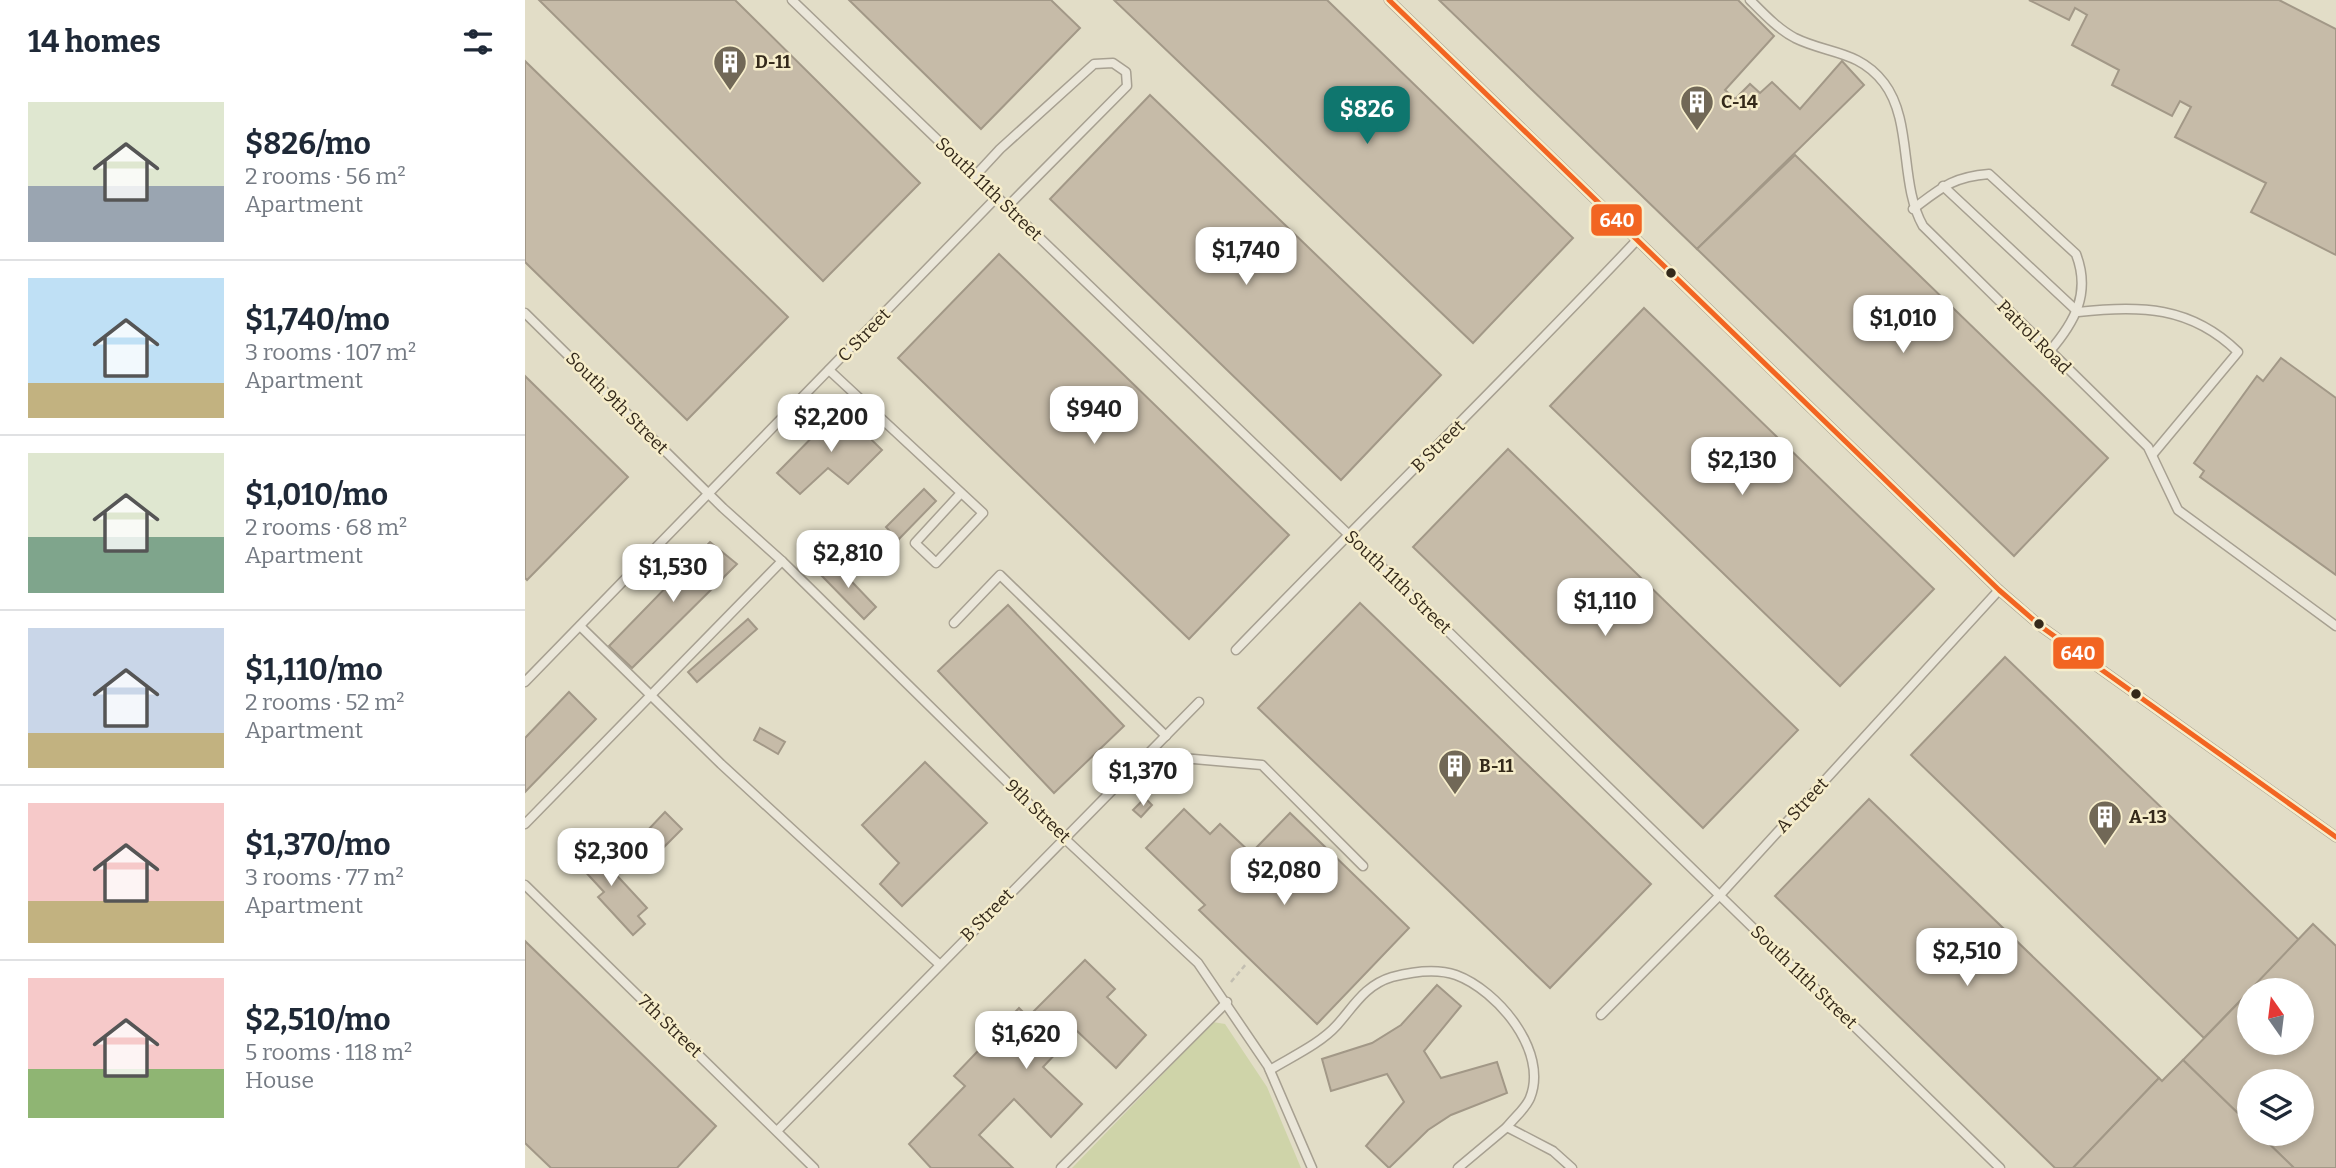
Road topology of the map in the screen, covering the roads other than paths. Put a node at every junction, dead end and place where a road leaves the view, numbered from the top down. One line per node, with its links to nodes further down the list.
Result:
1 (792, 0): 4 (lane, South 11th Street)
2 (1389, 0): 9 (lane)
3 (1750, 0): 8 (lane, Patrol Road)
4 (975, 176): 6 (lane, South 11th Street); 7 (lane)
5 (1943, 186): 8 (lane); 11 (lane); 11 (lane)
6 (997, 198): 7 (lane, South 11th Street); 13 (lane, C Street)
7 (1007, 208): 17 (lane, South 11th Street)
8 (1913, 209): 12 (lane, Patrol Road)
9 (1637, 240): 17 (lane, B Street); 19 (lane)
10 (525, 313): 16 (lane, South 9th Street)
11 (2078, 313): 12 (lane); 14 (lane)
12 (2049, 352): 14 (lane, Patrol Road)
13 (829, 370): 15 (lane); 16 (lane, C Street)
14 (2153, 454): 22 (lane, Patrol Road)
15 (961, 493): 15 (lane)
16 (709, 494): 18 (lane, 9th Street); 21 (lane, C Street)
17 (1348, 534): 23 (lane, B Street); 34 (lane, South 11th Street)
18 (782, 561): 25 (lane); 31 (lane, 9th Street)
19 (1999, 590): 30 (lane); 34 (lane, A Street)
20 (954, 623): 27 (lane)
21 (580, 626): 24 (lane, C Street); 25 (lane)
22 (2336, 626)
23 (1237, 650)
24 (525, 682)
25 (650, 696): 29 (lane); 35 (lane)
26 (1199, 702): 27 (lane, B Street)
27 (1166, 736): 28 (lane, B Street)
28 (1148, 755): 31 (lane, B Street); 32 (lane)
29 (525, 824)
30 (2336, 837)
31 (1064, 838): 35 (lane, B Street); 36 (lane, 9th Street)
32 (1363, 866)
33 (525, 885): 40 (lane, 7th Street)
34 (1720, 895): 37 (lane, A Street); 46 (lane, South 11th Street)
35 (939, 964): 40 (lane, B Street)
36 (1227, 1002): 38 (lane, 9th Street); 42 (lane)
37 (1601, 1015)
38 (1270, 1070): 39 (lane); 43 (lane, 9th Street)
39 (1507, 1127): 44 (lane); 45 (lane)
40 (778, 1130): 41 (lane, 7th Street)
41 (814, 1168)
42 (1061, 1168)
43 (1312, 1168)
44 (1458, 1168)
45 (1572, 1168)
46 (2000, 1168)

